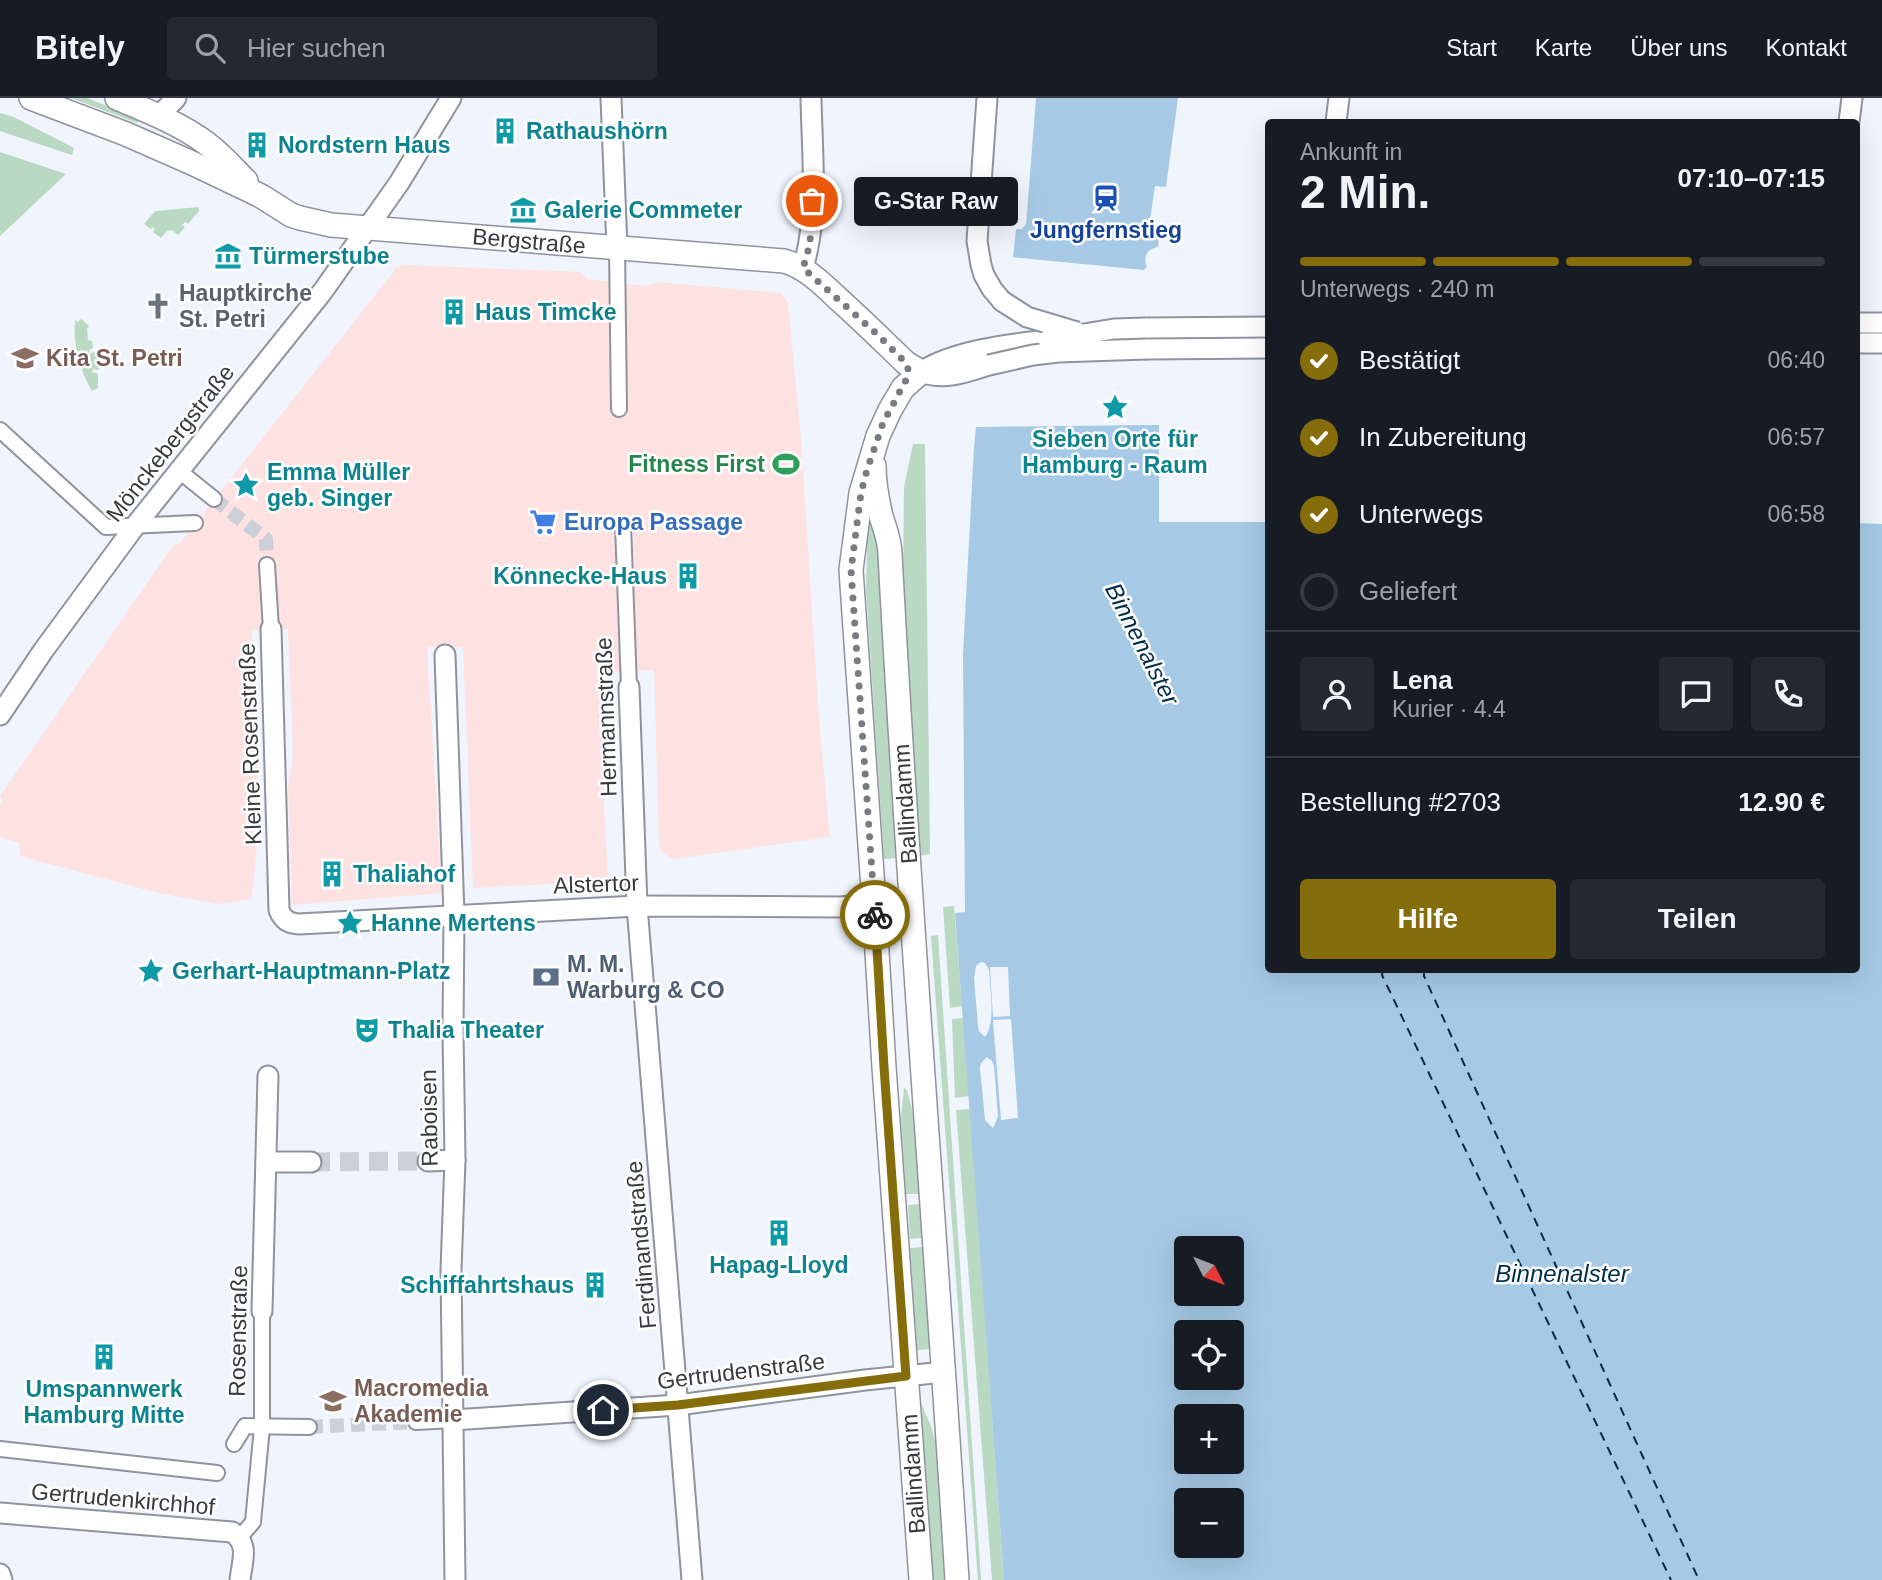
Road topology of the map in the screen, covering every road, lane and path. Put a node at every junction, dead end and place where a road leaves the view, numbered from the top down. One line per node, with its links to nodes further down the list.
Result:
1 (31, 98): 13 (street, Bergstraße)
2 (117, 98): 10 (street, Bergstraße)
3 (176, 98): 10 (street)
4 (451, 98): 14 (street, Mönckebergstraße)
5 (611, 98): 15 (street)
6 (811, 98): 16 (street)
7 (987, 98): 20 (street, bridge)
8 (1339, 98): 11 (street)
9 (1852, 98): 12 (street)
10 (159, 117): 13 (street, Bergstraße)
11 (1336, 119)
12 (1849, 119)
13 (261, 196): 14 (street, Bergstraße)
14 (370, 227): 15 (street, Bergstraße); 29 (street, Mönckebergstraße)
15 (617, 248): 16 (street, Bergstraße); 26 (street)
16 (803, 268): 25 (street)
17 (1860, 323): 18 (street)
18 (1882, 323)
19 (1265, 327): 20 (street, bridge)
20 (1081, 334): 24 (street, bridge)
21 (1860, 343): 22 (street)
22 (1882, 343)
23 (1265, 348): 24 (street, bridge)
24 (990, 356): 25 (street)
25 (914, 368): 28 (street, Ballindamm)
26 (619, 409)
27 (0, 430): 33 (street)
28 (874, 449): 39 (street, Ballindamm); 40 (street, Ballindamm)
29 (178, 470): 30 (street); 33 (street, Mönckebergstraße)
30 (214, 499)
31 (195, 523): 33 (street)
32 (623, 525): 37 (street, Hermannstraße)
33 (135, 526): 38 (street, Mönckebergstraße)
34 (267, 565): 35 (street, Kleine Rosenstraße)
35 (271, 629): 43 (street, Kleine Rosenstraße)
36 (445, 655): 42 (street, Raboisen)
37 (629, 687): 41 (street, Hermannstraße)
38 (0, 716)
39 (911, 900): 40 (street, Alstertor); 50 (street, Ballindamm)
40 (874, 903): 41 (street, Alstertor); 51 (street, Ballindamm)
41 (637, 906): 42 (street, Alstertor); 52 (street, Ferdinandstraße)
42 (454, 915): 43 (street, Alstertor); 45 (street, Raboisen)
43 (284, 919)
44 (268, 1076): 48 (street, Rosenstraße)
45 (455, 1160): 46 (street); 53 (street, Raboisen)
46 (428, 1161)
47 (311, 1162): 48 (street)
48 (266, 1163): 49 (street, Rosenstraße)
49 (262, 1311): 55 (street, Rosenstraße)
50 (944, 1372): 51 (street, Gertrudenstraße); 68 (street, Ballindamm)
51 (906, 1376): 52 (street, Gertrudenstraße); 67 (street, Ballindamm)
52 (678, 1405): 53 (street, Gertrudenstraße); 66 (street, Ferdinandstraße)
53 (453, 1420): 54 (street, Gertrudenstraße); 65 (street, Raboisen)
54 (416, 1422)
55 (262, 1427): 56 (street); 57 (street); 61 (street, Rosenstraße)
56 (309, 1427)
57 (234, 1444)
58 (0, 1449): 59 (street)
59 (216, 1473)
60 (0, 1513): 61 (street, Gertrudenkirchhof)
61 (240, 1537): 64 (street, Rosenstraße)
62 (0, 1574): 63 (street)
63 (2, 1580)
64 (240, 1580)
65 (455, 1580)
66 (692, 1580)
67 (921, 1580)
68 (957, 1580)

